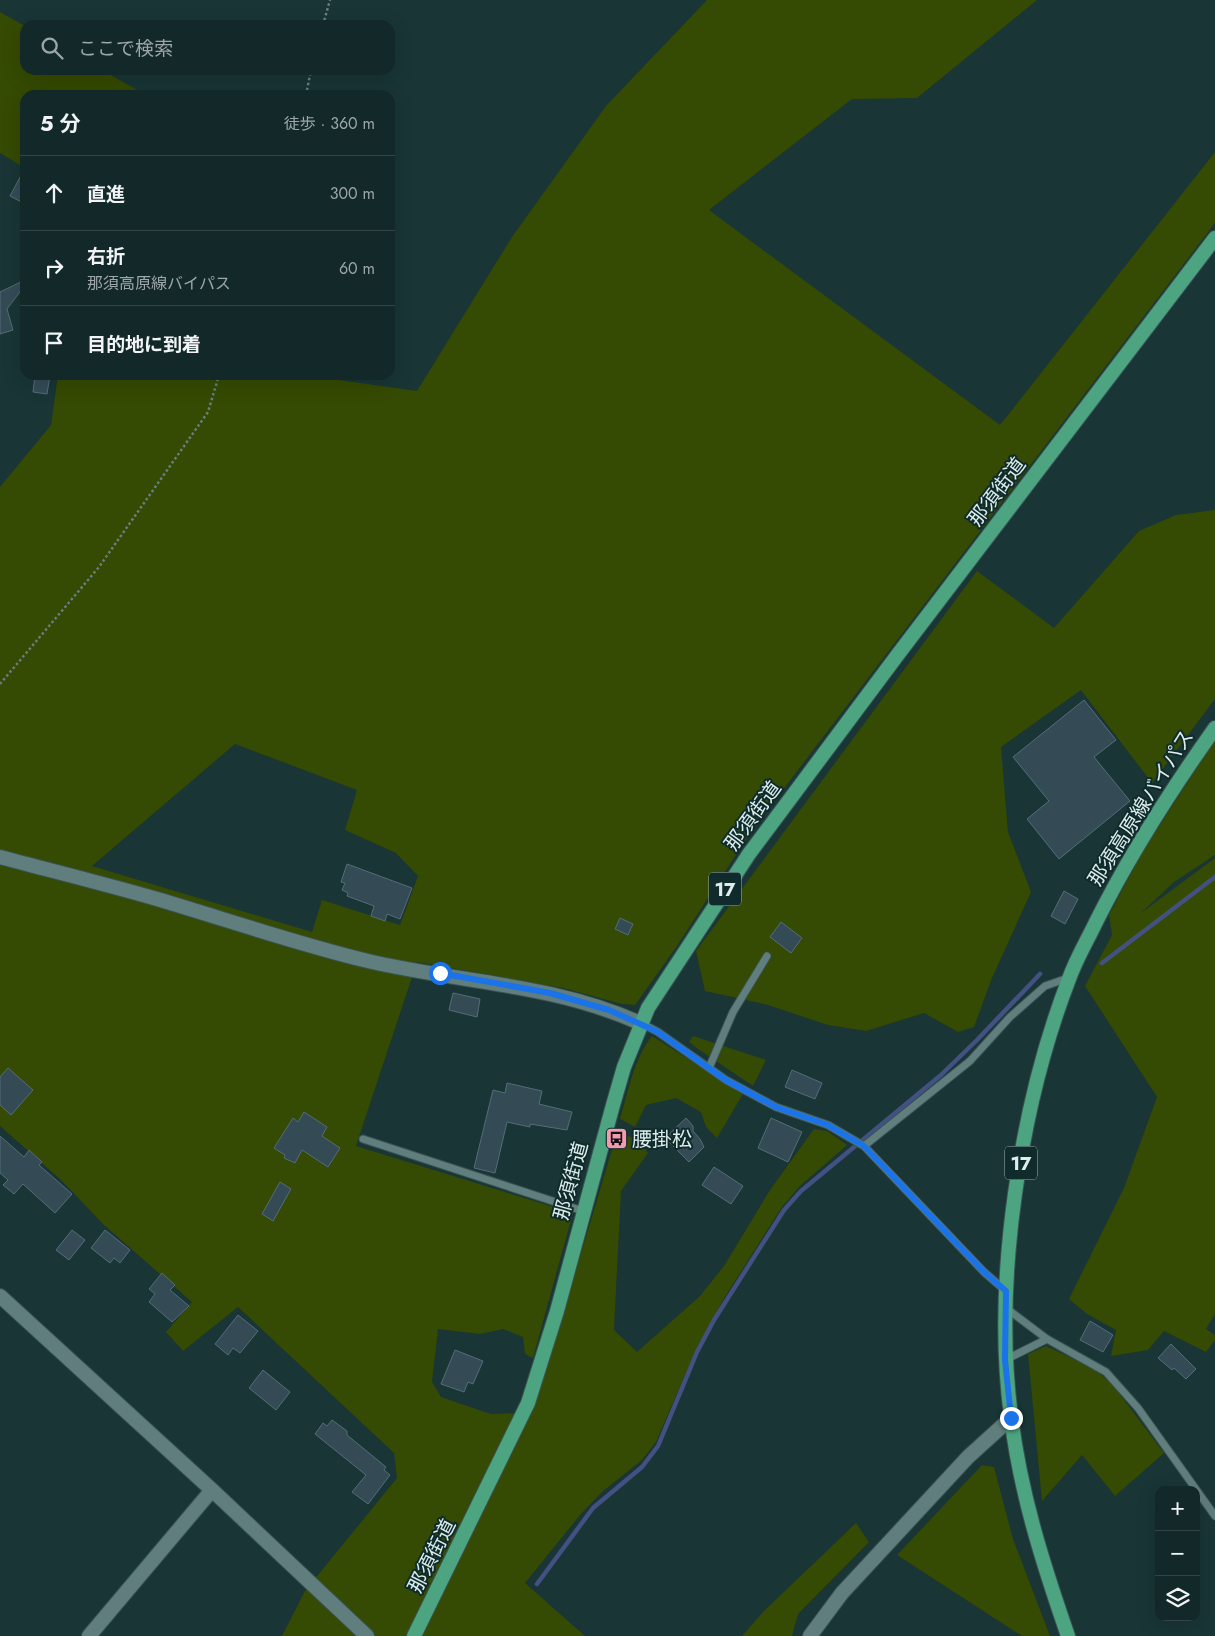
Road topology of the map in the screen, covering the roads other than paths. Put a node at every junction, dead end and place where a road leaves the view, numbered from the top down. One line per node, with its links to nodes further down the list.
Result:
1 (1215, 238): 6 (main road, 那須街道 / 17)
2 (1215, 728): 5 (main road, 那須高原線バイパス / 17)
3 (0, 857): 6 (street)
4 (766, 956): 7 (lane)
5 (1069, 977): 9 (lane); 11 (main road, 那須高原線バイパス / 17)
6 (640, 1023): 7 (lane); 10 (main road, 那須街道 / 17)
7 (709, 1068): 9 (lane)
8 (363, 1139): 10 (lane)
9 (864, 1146): 11 (lane)
10 (583, 1211): 21 (main road, 那須街道 / 17)
11 (1006, 1291): 13 (main road, 那須高原線バイパス / 17)
12 (0, 1296): 17 (street)
13 (1005, 1307): 14 (lane); 15 (main road, 那須高原線バイパス / 17)
14 (1047, 1339): 15 (lane); 18 (lane)
15 (1005, 1360): 16 (main road, 那須高原線バイパス / 17)
16 (1011, 1418): 22 (street); 23 (main road, 那須高原線バイパス / 17)
17 (212, 1490): 19 (street); 20 (street)
18 (1215, 1516)
19 (89, 1636)
20 (367, 1636)
21 (414, 1636)
22 (810, 1636)
23 (1068, 1636)

